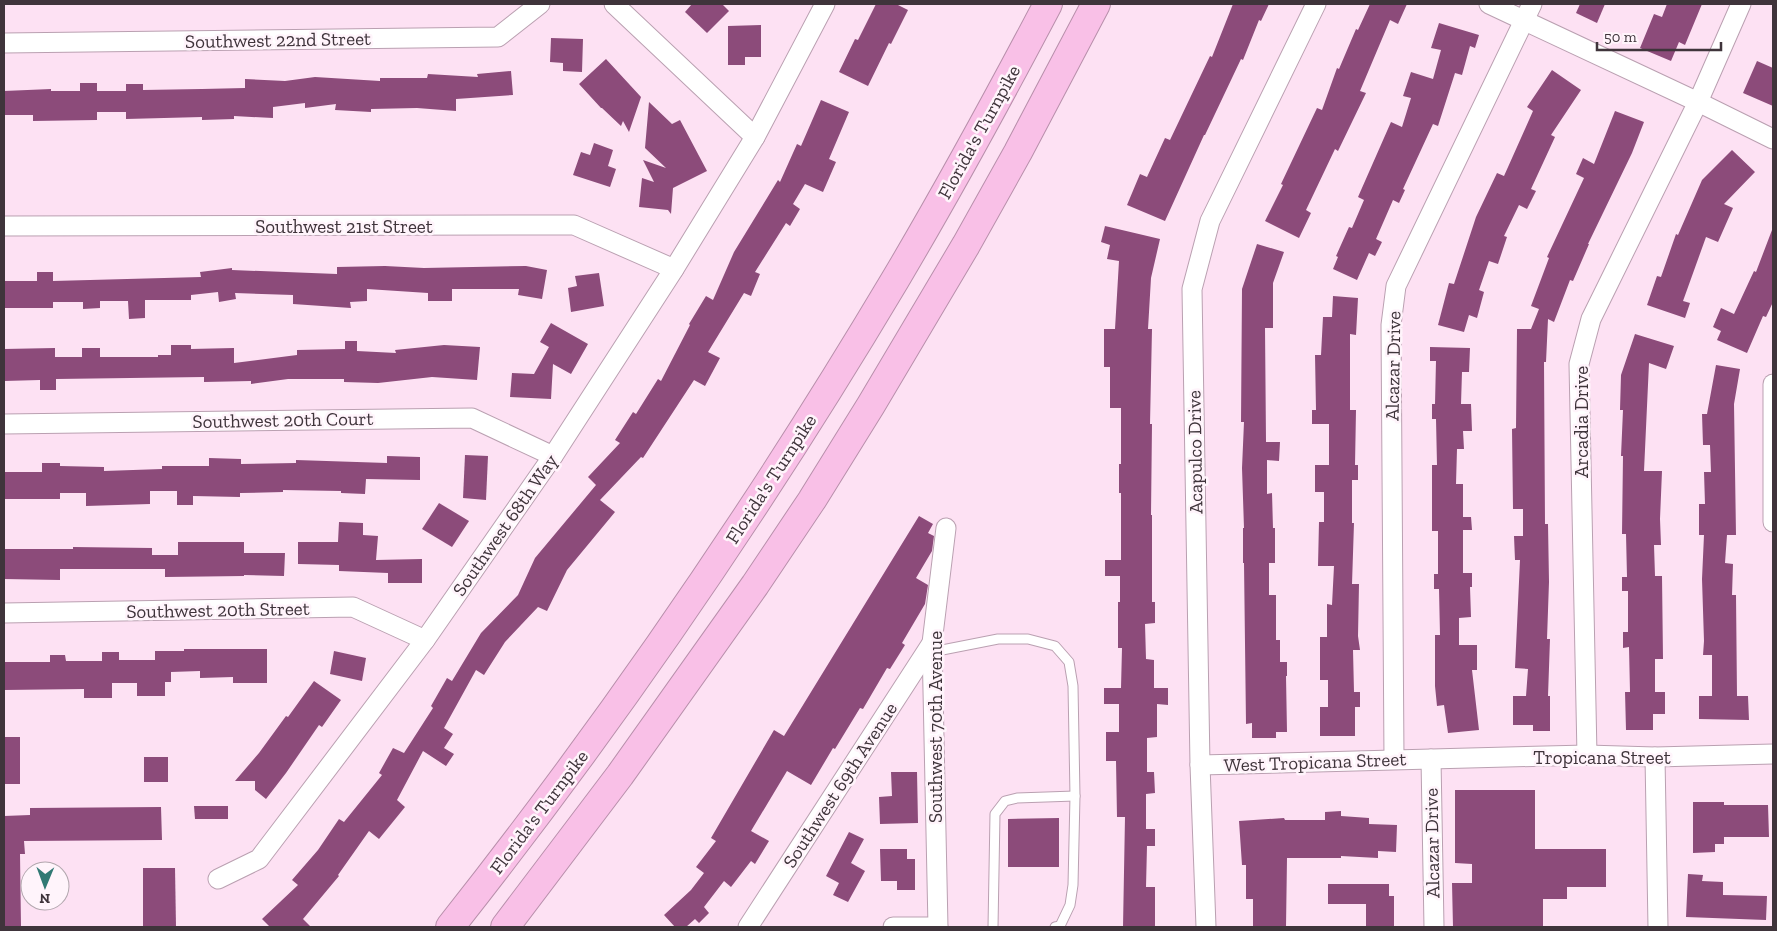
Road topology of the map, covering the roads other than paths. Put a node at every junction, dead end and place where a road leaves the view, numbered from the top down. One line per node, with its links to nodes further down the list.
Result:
1 (540, 4): 10 (street, Southwest 22nd Street)
2 (614, 4): 12 (street)
3 (825, 4): 12 (street, Southwest 68th Way)
4 (1048, 4): 32 (highway, Florida's Turnpike)
5 (1096, 4): 33 (highway)
6 (1316, 4): 29 (street, Acapulco Drive)
7 (1489, 4): 9 (street)
8 (1741, 4): 11 (street, Arcadia Drive)
9 (1528, 12): 11 (street); 28 (street, Alcazar Drive)
10 (4, 43)
11 (1698, 102): 13 (street); 25 (street, Arcadia Drive)
12 (755, 137): 15 (street, Southwest 68th Way)
13 (1773, 139)
14 (4, 226): 15 (street, Southwest 21st Street)
15 (674, 269): 18 (street, Southwest 68th Way)
16 (1773, 386): 19 (street)
17 (4, 424): 18 (street, Southwest 20th Court)
18 (553, 456): 22 (street, Southwest 68th Way)
19 (1773, 522)
20 (946, 528): 23 (street, Southwest 70th Avenue)
21 (4, 613): 22 (street, Southwest 20th Street)
22 (425, 640): 31 (street, Southwest 68th Way)
23 (932, 648): 30 (lane); 34 (street, Southwest 69th Avenue); 36 (street, Southwest 70th Avenue)
24 (1773, 754): 26 (street, Tropicana Street)
25 (1587, 755): 26 (street, Tropicana Street); 27 (street, Tropicana Street)
26 (1655, 757): 41 (street)
27 (1431, 759): 28 (street, West Tropicana Street); 40 (street, Alcazar Drive)
28 (1394, 760): 29 (street, West Tropicana Street)
29 (1200, 765): 39 (street, Acapulco Drive)
30 (1075, 796): 37 (lane); 38 (lane)
31 (218, 879)
32 (450, 927)
33 (506, 927)
34 (748, 927)
35 (893, 927): 36 (street)
36 (938, 927)
37 (993, 927)
38 (1055, 927)
39 (1206, 927)
40 (1434, 927)
41 (1658, 927)

